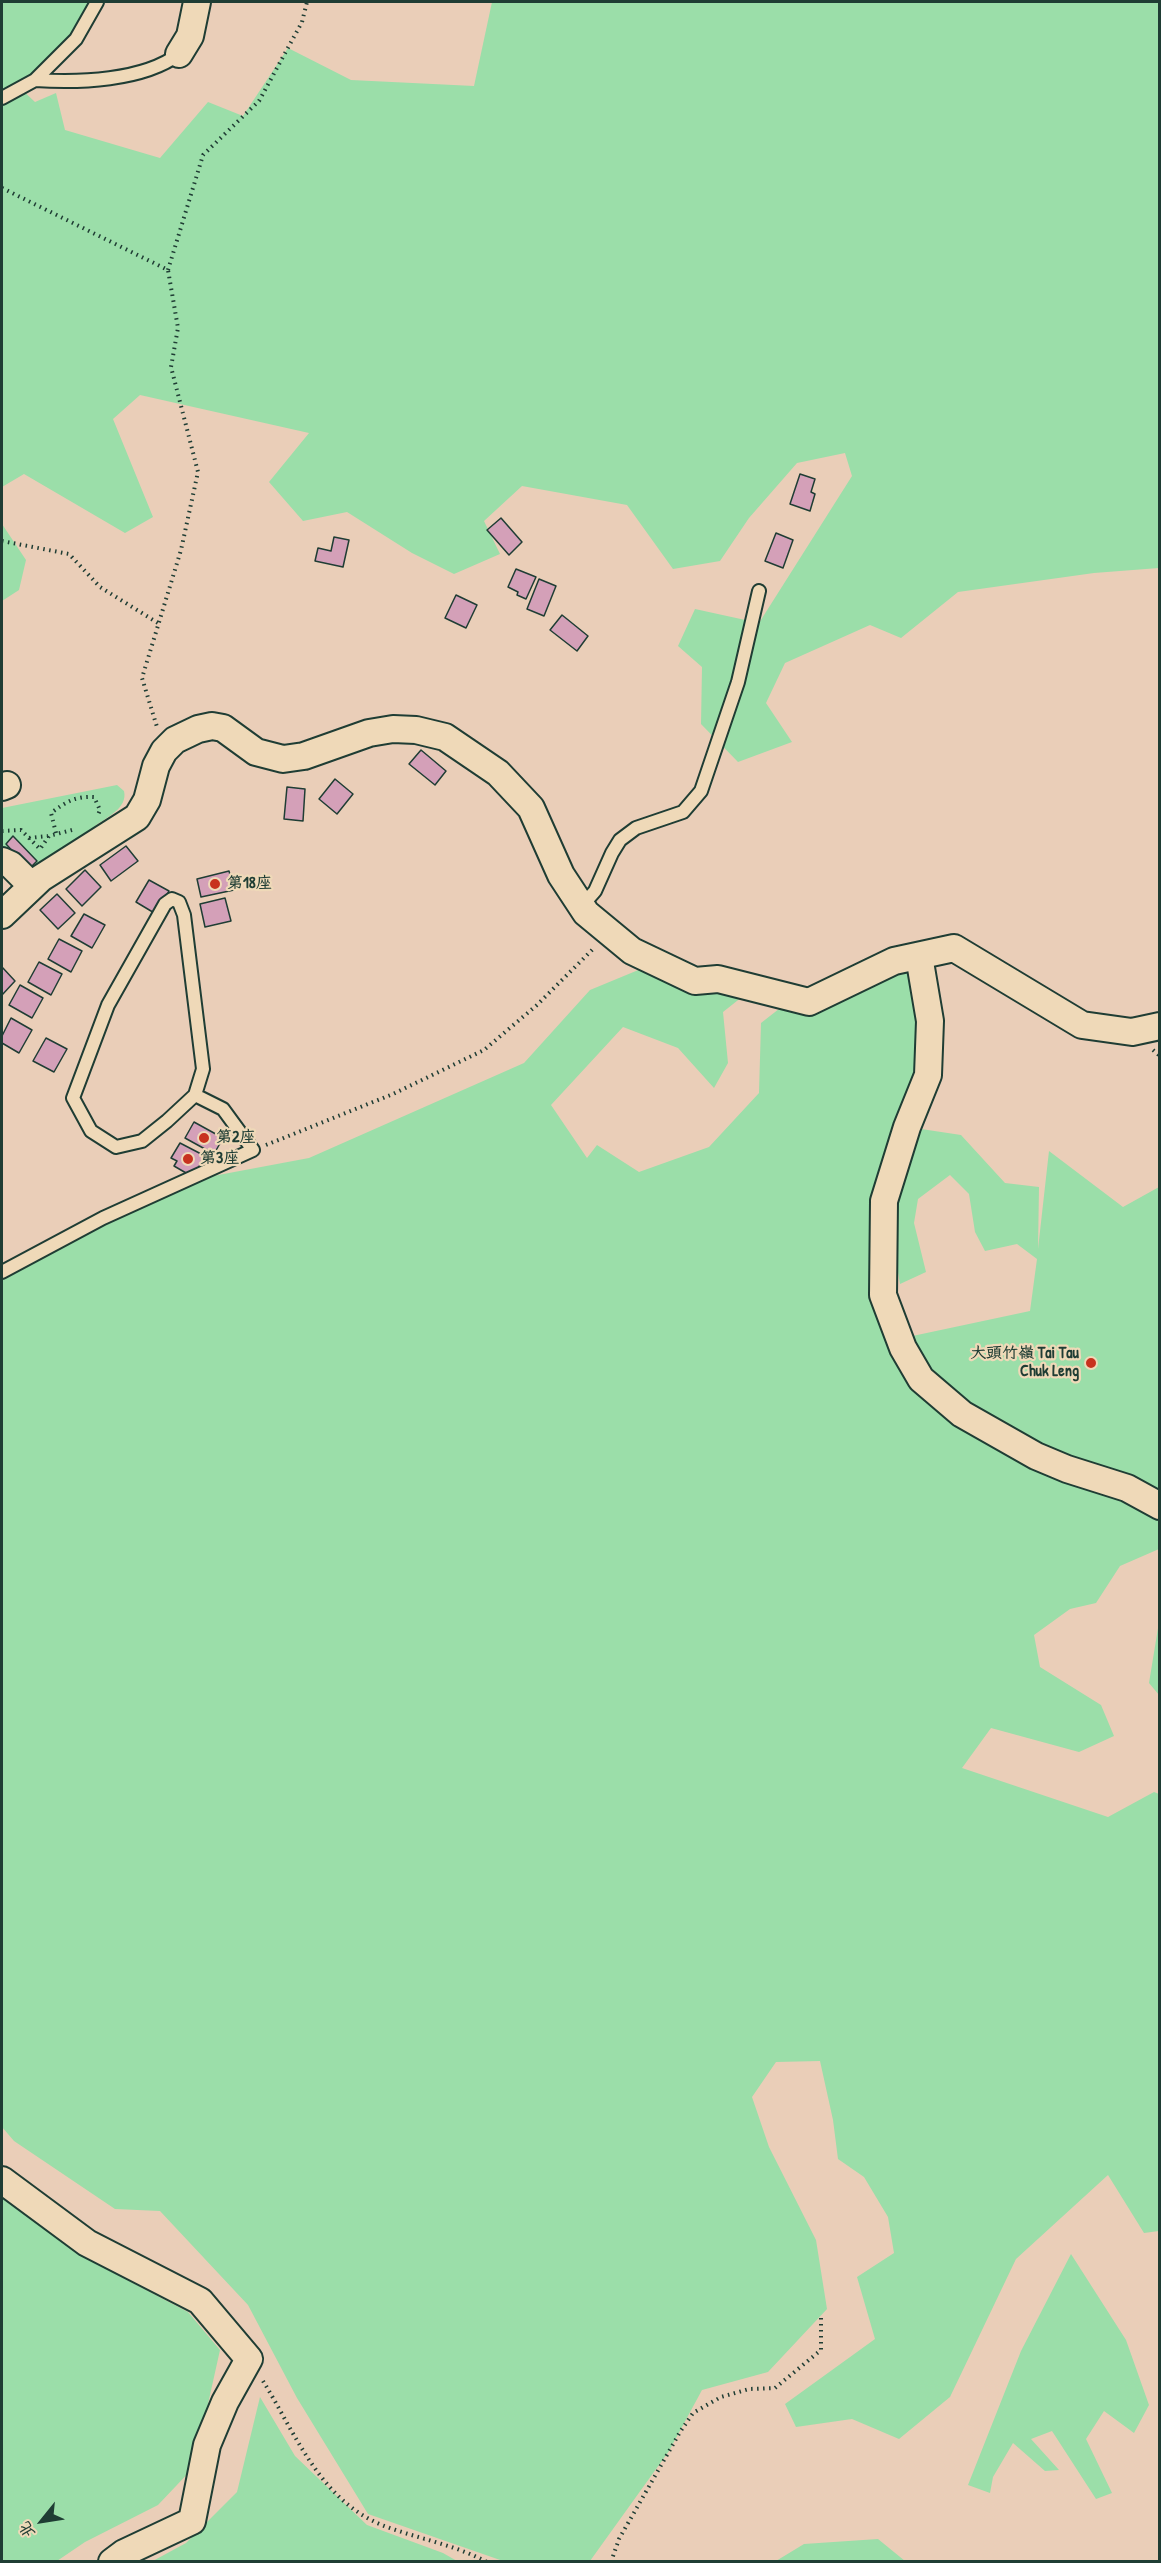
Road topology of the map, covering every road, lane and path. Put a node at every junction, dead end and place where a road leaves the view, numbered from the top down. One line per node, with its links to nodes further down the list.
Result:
1 (97, 2): 5 (lane)
2 (197, 2): 4 (street)
3 (307, 2): 8 (path)
4 (179, 54): 5 (lane)
5 (35, 80): 6 (lane)
6 (2, 98)
7 (2, 188): 8 (path)
8 (168, 270): 11 (path)
9 (2, 541): 11 (path)
10 (759, 591): 23 (lane)
11 (158, 623): 12 (path)
12 (164, 751): 22 (street); 23 (street)
13 (96, 817): 16 (path)
14 (81, 829): 16 (path)
15 (2, 831): 18 (path)
16 (56, 833): 17 (path)
17 (49, 836): 18 (path); 19 (path)
18 (28, 838): 19 (path)
19 (34, 844): 20 (path)
20 (28, 850)
21 (2, 861): 22 (street)
22 (32, 886): 24 (street)
23 (581, 907): 25 (street)
24 (2, 915)
25 (608, 932): 26 (street); 29 (path)
26 (919, 956): 27 (street); 31 (street)
27 (1160, 1026)
28 (195, 1095): 28 (lane); 29 (lane)
29 (254, 1150): 30 (lane)
30 (2, 1272)
31 (1160, 1506)
32 (2, 2180): 34 (street)
33 (821, 2318): 37 (path)
34 (249, 2359): 35 (street); 36 (path)
35 (112, 2562)
36 (487, 2562)
37 (611, 2562)

